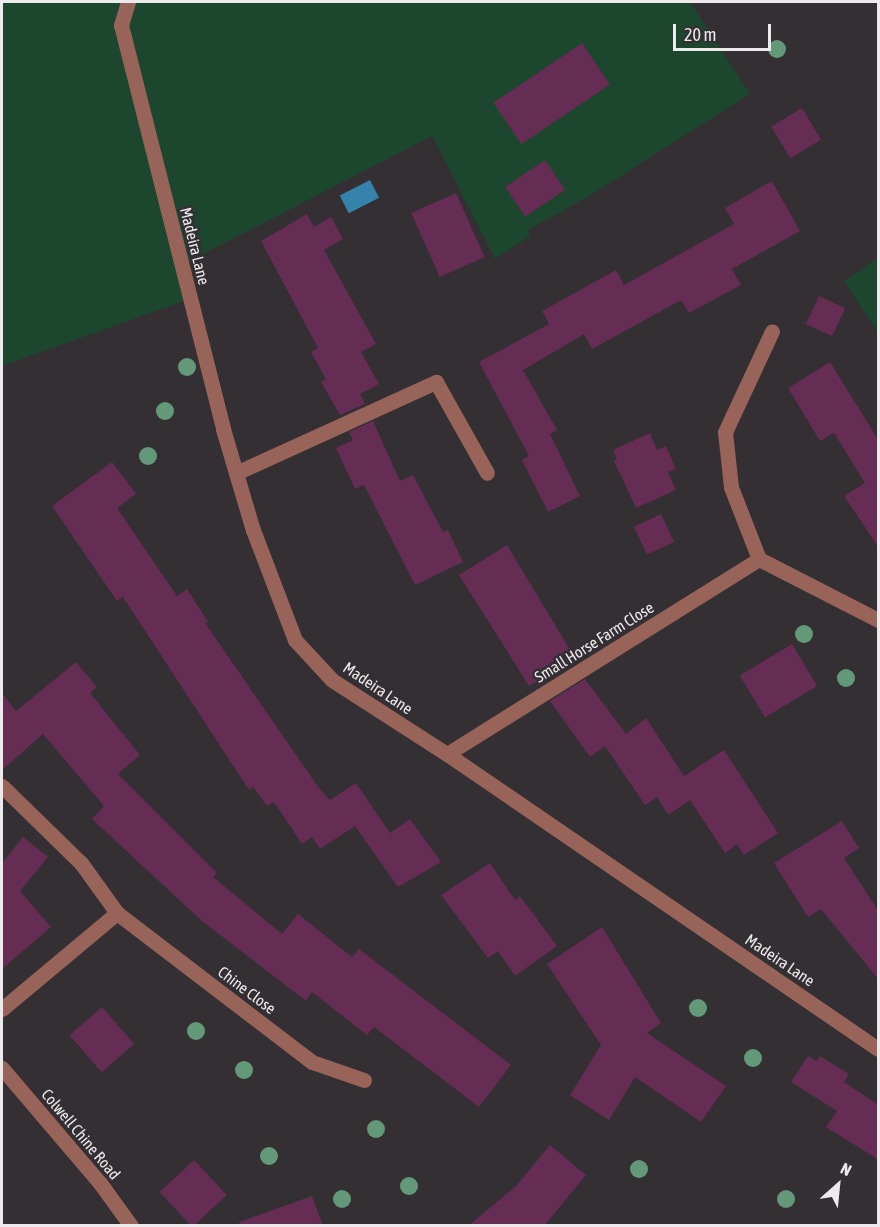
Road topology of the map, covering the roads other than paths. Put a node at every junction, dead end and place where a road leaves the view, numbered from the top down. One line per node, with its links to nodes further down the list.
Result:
1 (128, 2): 3 (street, Madeira Lane)
2 (771, 330): 5 (street)
3 (236, 472): 4 (street); 7 (street, Madeira Lane)
4 (487, 473)
5 (759, 559): 6 (street); 7 (street, Small Horse Farm Close)
6 (879, 620)
7 (447, 754): 11 (street, Madeira Lane)
8 (2, 786): 9 (street, Chine Close)
9 (117, 913): 10 (street); 13 (street, Chine Close)
10 (2, 1009)
11 (879, 1049)
12 (2, 1068): 14 (street, Colwell Chine Road)
13 (364, 1080)
14 (131, 1226)

